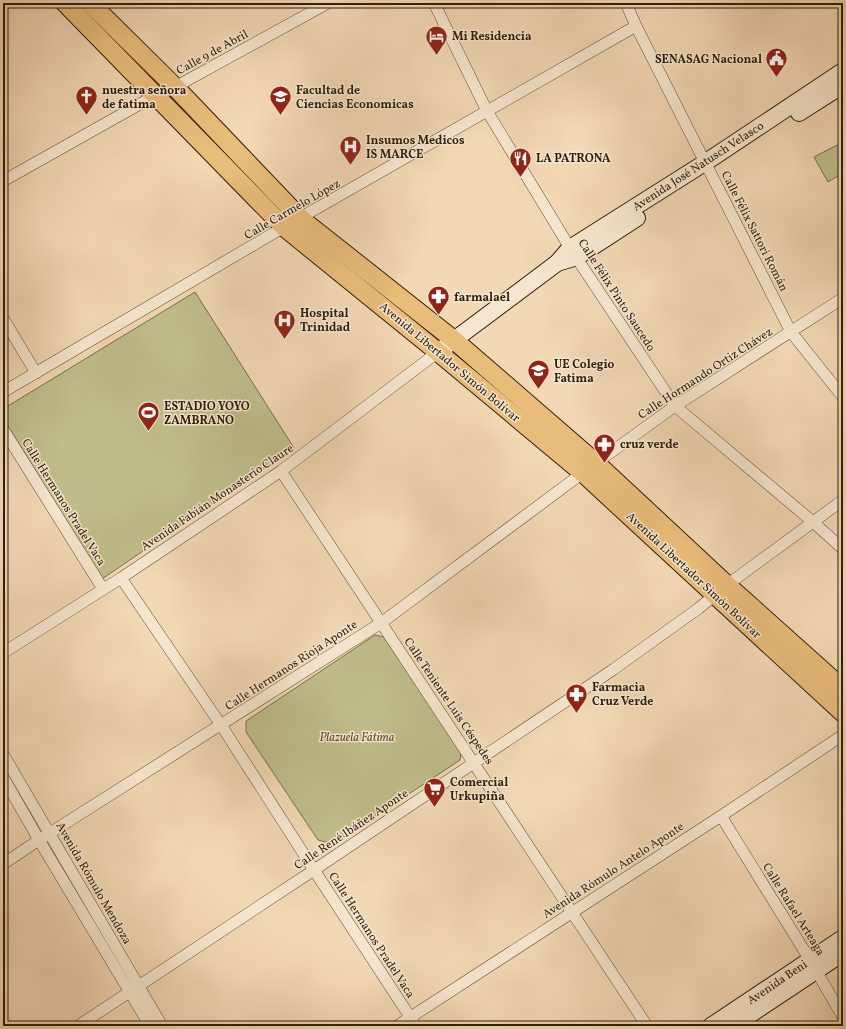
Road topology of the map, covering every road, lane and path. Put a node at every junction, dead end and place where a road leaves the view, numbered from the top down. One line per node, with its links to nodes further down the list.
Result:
1 (66, 3): 10 (main road, Avenida Libertador Simón Bolívar)
2 (90, 3): 9 (main road, Avenida Libertador Simón Bolívar)
3 (328, 3): 9 (street, Calle 9 de Abril)
4 (434, 3): 11 (street, Calle Félix Pinto Saucedo)
5 (626, 3): 6 (street, Calle Félix Sattori Román)
6 (636, 26): 11 (street, Calle Carmelo López); 12 (street, Calle Félix Sattori Román)
7 (843, 71): 12 (main road, Avenida José Natusch Velasco)
8 (843, 85): 12 (main road, Avenida José Natusch Velasco)
9 (175, 87): 10 (street, Calle 9 de Abril); 14 (main road, Avenida Libertador Simón Bolívar)
10 (156, 95): 13 (street, Calle 9 de Abril); 15 (main road, Avenida Libertador Simón Bolívar)
11 (487, 111): 14 (street, Calle Carmelo López); 16 (street, Calle Félix Pinto Saucedo)
12 (708, 166): 16 (main road, Avenida José Natusch Velasco); 19 (street, Calle Félix Sattori Román)
13 (3, 182)
14 (301, 218): 15 (street, Calle Carmelo López); 20 (main road, Avenida Libertador Simón Bolívar)
15 (284, 227): 21 (main road, Avenida Libertador Simón Bolívar); 22 (street, Calle Carmelo López)
16 (573, 252): 20 (main road, Avenida José Natusch Velasco); 25 (street, Calle Félix Pinto Saucedo)
17 (843, 298): 19 (street, Calle Hormando Ortiz Chávez)
18 (3, 318): 22 (street)
19 (791, 332): 24 (street, Calle Félix Sattori Román); 25 (street, Calle Hormando Ortiz Chávez)
20 (454, 340): 21 (main road, Avenida José Natusch Velasco); 27 (main road, Avenida Libertador Simón Bolívar)
21 (438, 352): 27 (main road, Avenida Libertador Simón Bolívar); 28 (street, Avenida Fabián Monasterio Claure)
22 (36, 373): 23 (street, Calle Carmelo López)
23 (3, 392)
24 (843, 397)
25 (675, 406): 27 (street, Calle Hormando Ortiz Chávez); 30 (street, Calle Félix Pinto Saucedo)
26 (3, 429): 33 (street, Calle Hermanos Pradel Vaca)
27 (589, 468): 34 (main road, Avenida Libertador Simón Bolívar); 35 (street, Calle Hermanos Rioja Aponte)
28 (281, 471): 32 (street, Avenida Fabián Monasterio Claure); 35 (street, Calle Teniente Luis Céspedes)
29 (843, 500): 30 (street, Calle René Ibáñez Aponte)
30 (813, 522): 31 (street, Calle Félix Pinto Saucedo); 34 (street, Calle René Ibáñez Aponte)
31 (843, 549)
32 (121, 578): 33 (street, Avenida Fabián Monasterio Claure); 39 (street, Calle Hermanos Pradel Vaca)
33 (103, 589): 36 (street, Avenida Fabián Monasterio Claure)
34 (721, 590): 37 (main road, Avenida Libertador Simón Bolívar); 38 (main road, Avenida Libertador Simón Bolívar); 42 (street, Calle René Ibáñez Aponte)
35 (381, 623): 39 (street, Calle Hermanos Rioja Aponte); 42 (street, Calle Teniente Luis Céspedes)
36 (3, 653)
37 (843, 689)
38 (843, 713)
39 (221, 725): 45 (street, Calle Hermanos Rioja Aponte); 48 (street, Calle Hermanos Pradel Vaca)
40 (843, 735): 44 (street, Avenida Rómulo Antelo Aponte)
41 (3, 754): 45 (street, Avenida Rómulo Mendoza)
42 (474, 762): 48 (street, Calle René Ibáñez Aponte); 49 (street, Calle Teniente Luis Céspedes)
43 (3, 777): 46 (street, Avenida Rómulo Mendoza)
44 (721, 816): 49 (street, Avenida Rómulo Antelo Aponte); 52 (street, Calle Rafael Arteaga)
45 (49, 833): 46 (street, Calle Hermanos Rioja Aponte); 53 (street, Avenida Rómulo Mendoza)
46 (39, 840): 47 (street, Calle Hermanos Rioja Aponte); 53 (street, Avenida Rómulo Mendoza)
47 (3, 864)
48 (314, 870): 53 (street, Calle René Ibáñez Aponte); 55 (street, Calle Hermanos Pradel Vaca)
49 (572, 912): 55 (street, Avenida Rómulo Antelo Aponte); 60 (street, Calle Teniente Luis Céspedes)
50 (843, 938): 52 (main road, Avenida Beni)
51 (843, 953): 52 (main road, Avenida Beni)
52 (813, 965): 54 (street, Calle Rafael Arteaga); 61 (main road, Avenida Beni); 62 (main road, Avenida Beni)
53 (135, 990): 56 (street, Calle René Ibáñez Aponte); 57 (street, Avenida Rómulo Mendoza); 58 (street, Avenida Rómulo Mendoza)
54 (843, 1017)
55 (413, 1022): 59 (street, Avenida Rómulo Antelo Aponte)
56 (78, 1026)
57 (150, 1026)
58 (162, 1026)
59 (397, 1026)
60 (647, 1026)
61 (711, 1026)
62 (733, 1026)

